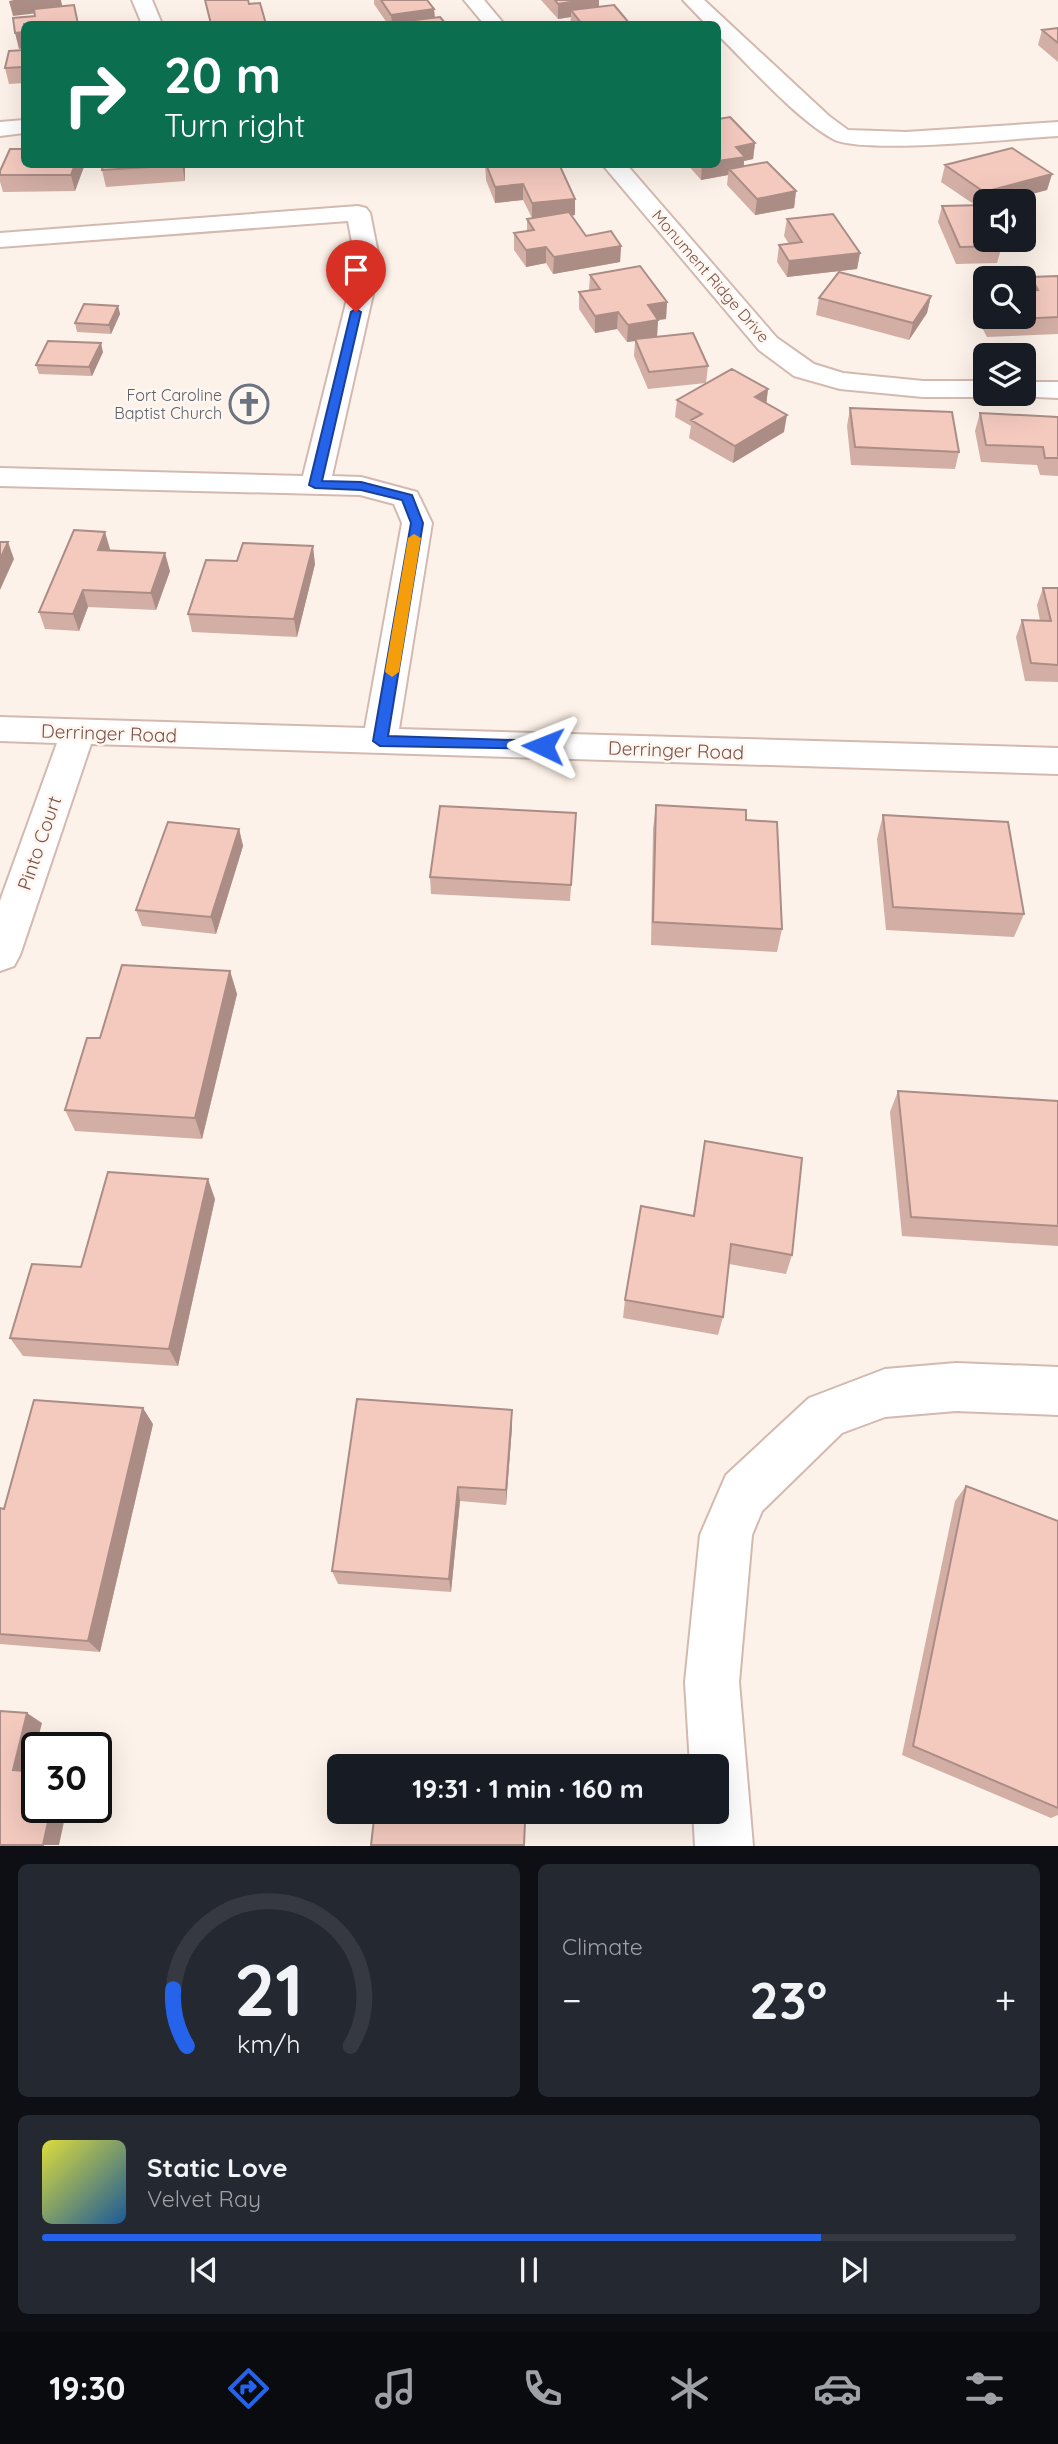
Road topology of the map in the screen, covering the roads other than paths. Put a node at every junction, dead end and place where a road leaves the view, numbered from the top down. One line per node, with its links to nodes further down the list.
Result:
1 (142, 0): 4 (street)
2 (474, 0): 5 (street)
3 (693, 0): 6 (street)
4 (151, 21)
5 (492, 21)
6 (713, 21)
7 (721, 29): 10 (street)
8 (21, 127): 9 (street)
9 (0, 129)
10 (1058, 129)
11 (616, 168): 13 (street, Monument Ridge Drive)
12 (0, 240): 17 (street)
13 (973, 389)
14 (1036, 390): 15 (street)
15 (1058, 390)
16 (0, 477): 17 (street)
17 (315, 485): 20 (street)
18 (0, 729): 19 (street, Derringer Road)
19 (78, 732): 20 (street, Derringer Road); 22 (street, Pinto Court)
20 (380, 741): 21 (street, Derringer Road)
21 (1058, 761)
22 (0, 955)
23 (1058, 1391): 24 (street)
24 (724, 1846)

